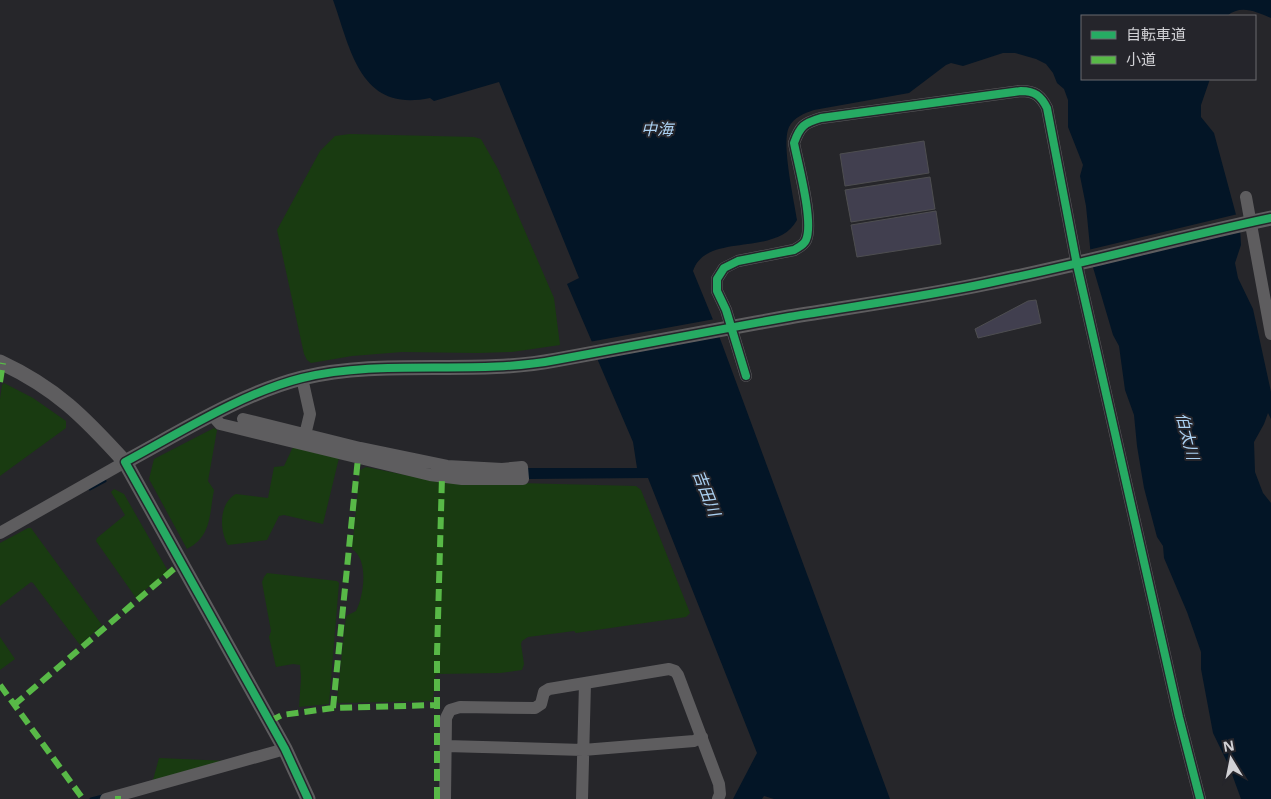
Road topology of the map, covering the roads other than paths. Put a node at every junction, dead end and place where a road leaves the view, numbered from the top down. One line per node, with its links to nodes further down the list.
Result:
1 (1246, 197): 3 (street)
2 (1271, 218): 3 (street)
3 (1251, 222): 4 (street); 6 (street)
4 (1077, 265): 5 (street); 5 (street); 27 (street)
5 (726, 328): 8 (street); 9 (street)
6 (1271, 334)
7 (0, 362): 14 (street)
8 (746, 376)
9 (302, 378): 10 (street); 12 (street)
10 (212, 415): 13 (street); 14 (street)
11 (244, 419): 12 (street)
12 (305, 435): 13 (street)
13 (359, 453): 15 (street)
14 (125, 462): 16 (street); 20 (street)
15 (522, 471)
16 (0, 532)
17 (585, 683): 18 (street); 19 (street); 21 (street)
18 (702, 737): 21 (street); 26 (street)
19 (446, 746): 21 (street); 24 (street)
20 (285, 750): 22 (street); 23 (street)
21 (583, 750): 25 (street)
22 (106, 799)
23 (308, 799)
24 (445, 799)
25 (582, 799)
26 (718, 799)
27 (1200, 799)

